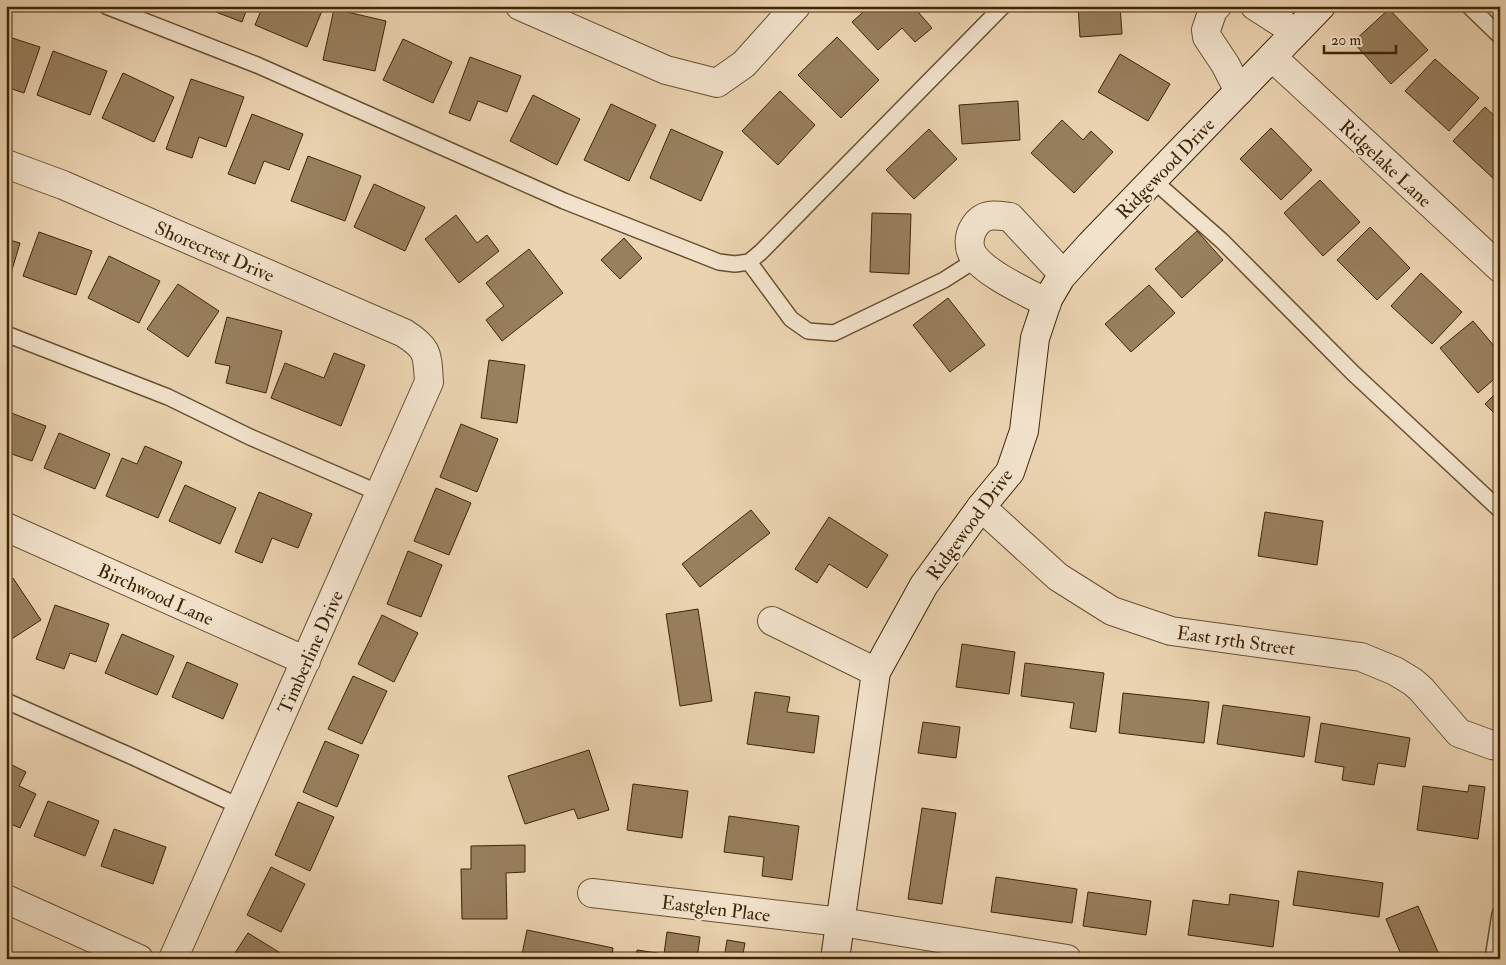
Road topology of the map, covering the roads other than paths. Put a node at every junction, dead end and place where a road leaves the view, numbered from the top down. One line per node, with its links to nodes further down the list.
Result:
1 (106, 6): 16 (lane)
2 (520, 6): 3 (street)
3 (796, 6)
4 (1003, 6): 16 (lane)
5 (1217, 6): 12 (street)
6 (1254, 6): 9 (street)
7 (1321, 6): 9 (street, Ridgewood Drive)
8 (1469, 6): 10 (lane)
9 (1293, 36): 11 (street, Ridgewood Drive)
10 (1500, 36)
11 (1272, 57): 12 (street, Ridgewood Drive); 17 (street, Ridgelake Lane)
12 (1239, 91): 14 (street, Ridgewood Drive)
13 (6, 164): 21 (street, Shorecrest Drive)
14 (1153, 180): 18 (street, Ridgewood Drive); 24 (lane)
15 (978, 259): 16 (lane); 18 (street); 19 (street)
16 (749, 262)
17 (1500, 268)
18 (1063, 274): 19 (street, Ridgewood Drive)
19 (1047, 304): 23 (street, Ridgewood Drive)
20 (6, 334): 22 (lane)
21 (420, 343): 22 (street, Timberline Drive)
22 (380, 493): 27 (street, Timberline Drive)
23 (981, 507): 28 (street, Ridgewood Drive); 30 (street, East 15th Street)
24 (1500, 510)
25 (6, 528): 27 (street, Birchwood Lane)
26 (772, 620): 28 (street)
27 (306, 661): 31 (street, Timberline Drive)
28 (876, 672): 35 (street, Ridgewood Drive)
29 (6, 701): 31 (lane)
30 (1500, 746)
31 (240, 807): 37 (street, Timberline Drive)
32 (592, 893): 35 (street, Eastglen Place)
33 (6, 899): 36 (street)
34 (1500, 914): 40 (lane)
35 (841, 922): 38 (street, Ridgewood Drive); 39 (street, Eastglen Place)
36 (139, 959)
37 (173, 959)
38 (835, 959)
39 (1067, 959)
40 (1493, 959)

